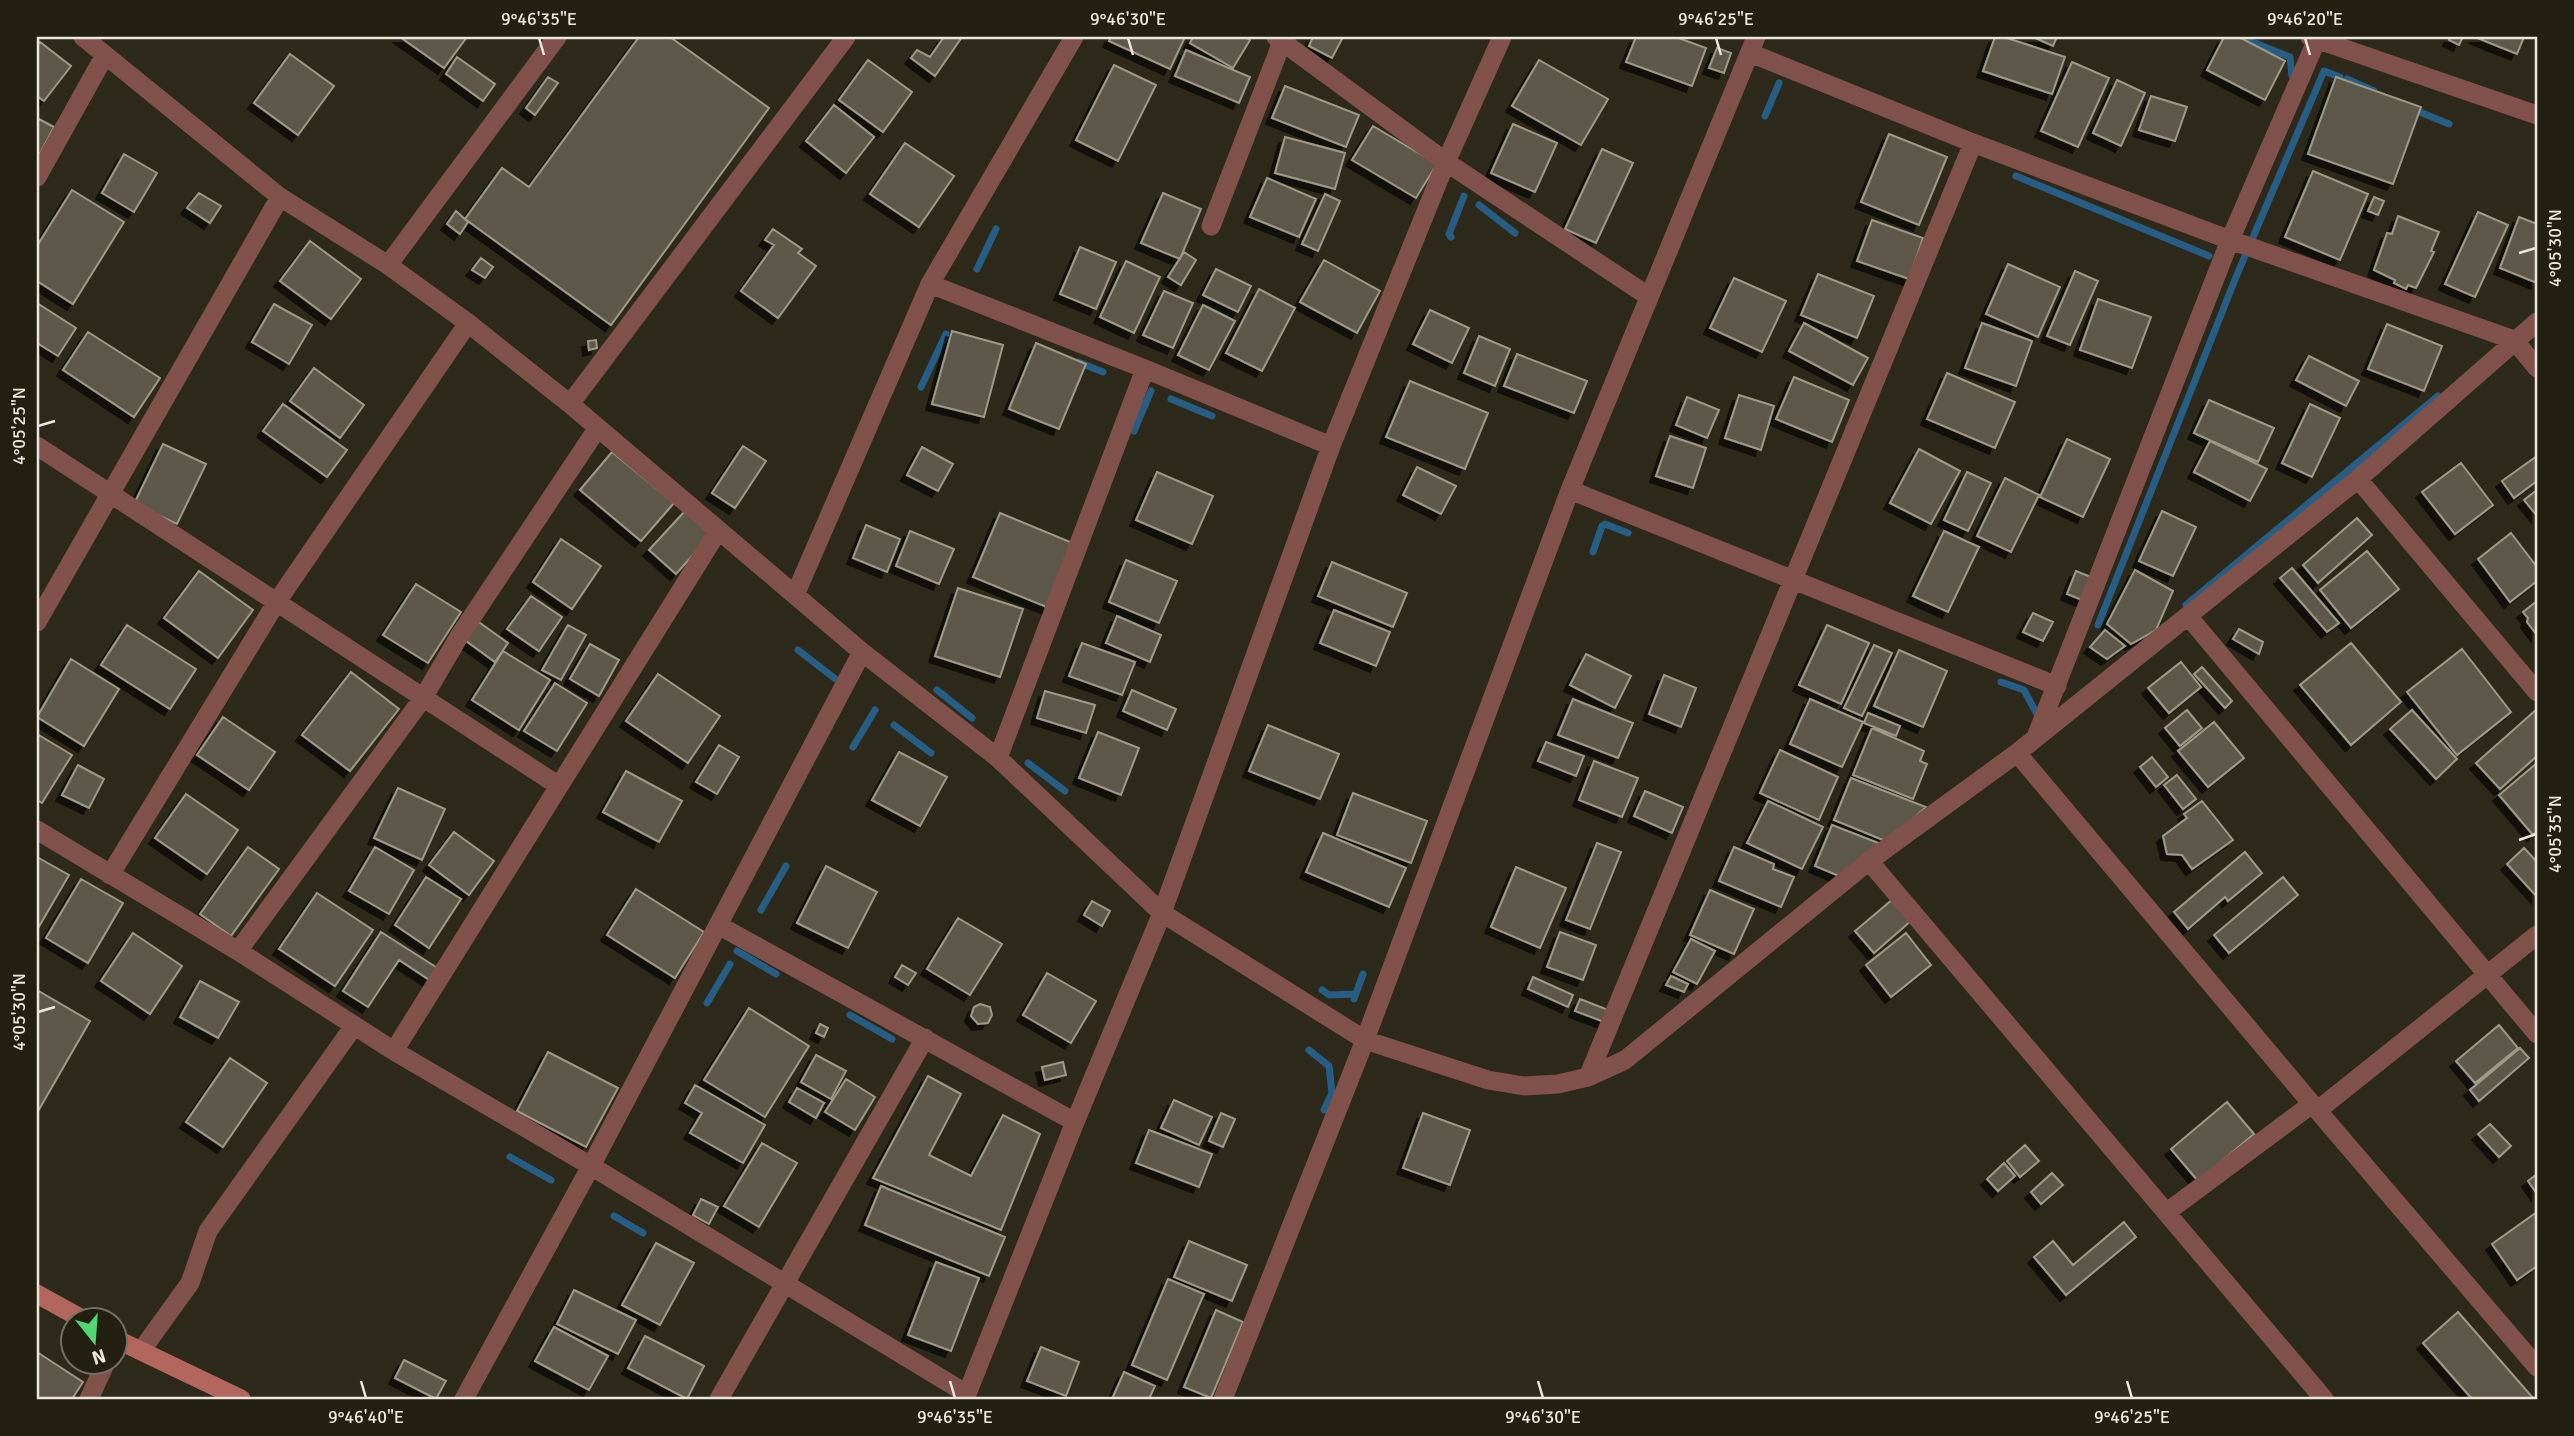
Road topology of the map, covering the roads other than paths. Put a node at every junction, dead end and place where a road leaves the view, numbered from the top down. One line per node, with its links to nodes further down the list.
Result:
1 (83, 37): 9 (street)
2 (557, 37): 17 (street)
3 (846, 37): 25 (street)
4 (1073, 37): 18 (street)
5 (1502, 37): 12 (street)
6 (2315, 38): 10 (street); 16 (street)
7 (1279, 39): 12 (street); 15 (street)
8 (1753, 45): 11 (street); 19 (street)
9 (105, 55): 13 (street); 14 (street)
10 (2535, 108)
11 (1973, 143): 16 (street); 33 (street)
12 (1446, 162): 19 (street); 28 (street)
13 (37, 177)
14 (281, 197): 17 (street); 31 (street)
15 (1211, 226)
16 (2230, 240): 22 (street); 39 (street)
17 (388, 265): 21 (street)
18 (930, 284): 24 (street); 34 (street)
19 (1648, 296): 30 (street)
20 (2537, 322): 22 (street)
21 (468, 323): 25 (street); 35 (street)
22 (2514, 340): 23 (street); 29 (street)
23 (2537, 368)
24 (1145, 369): 28 (street); 44 (street)
25 (570, 404): 26 (street)
26 (597, 429): 32 (street); 41 (street)
27 (37, 446): 31 (street)
28 (1331, 446): 49 (street)
29 (2358, 479): 36 (street); 40 (street)
30 (1570, 490): 33 (street); 57 (street)
31 (110, 495): 35 (street); 37 (street)
32 (719, 531): 34 (street); 45 (street)
33 (1794, 578): 39 (street); 59 (street)
34 (795, 595): 38 (street)
35 (276, 603): 41 (street); 48 (street)
36 (2188, 616): 42 (street); 53 (street)
37 (37, 622)
38 (862, 652): 44 (street); 50 (street)
39 (2057, 686): 42 (street)
40 (2537, 692)
41 (423, 698): 45 (street); 52 (street)
42 (2035, 739): 43 (street)
43 (2017, 753): 47 (street); 60 (street)
44 (998, 758): 49 (street)
45 (559, 786): 58 (street)
46 (37, 830): 48 (street)
47 (1869, 861): 59 (street); 63 (street)
48 (110, 875): 52 (street)
49 (1162, 913): 57 (street); 61 (street)
50 (718, 925): 56 (street); 62 (street)
51 (2537, 935): 53 (street)
52 (238, 951): 54 (street)
53 (2489, 975): 55 (street); 60 (street)
54 (354, 1026): 58 (street); 68 (street)
55 (2537, 1034)
56 (925, 1038): 61 (street); 64 (street)
57 (1365, 1040): 59 (street); 76 (street)
58 (394, 1051): 62 (street)
59 (1588, 1077)
60 (2315, 1107): 63 (street); 69 (street)
61 (1075, 1122): 71 (street)
62 (592, 1166): 64 (street); 74 (street)
63 (2167, 1212): 77 (street)
64 (785, 1283): 71 (street); 75 (street)
65 (37, 1294): 66 (main road)
66 (60, 1307)
67 (130, 1346): 68 (main road)
68 (141, 1351): 73 (main road)
69 (2537, 1367)
70 (100, 1376): 72 (street)
71 (966, 1397)
72 (89, 1399)
73 (241, 1399)
74 (464, 1399)
75 (719, 1399)
76 (1223, 1399)
77 (2324, 1399)

